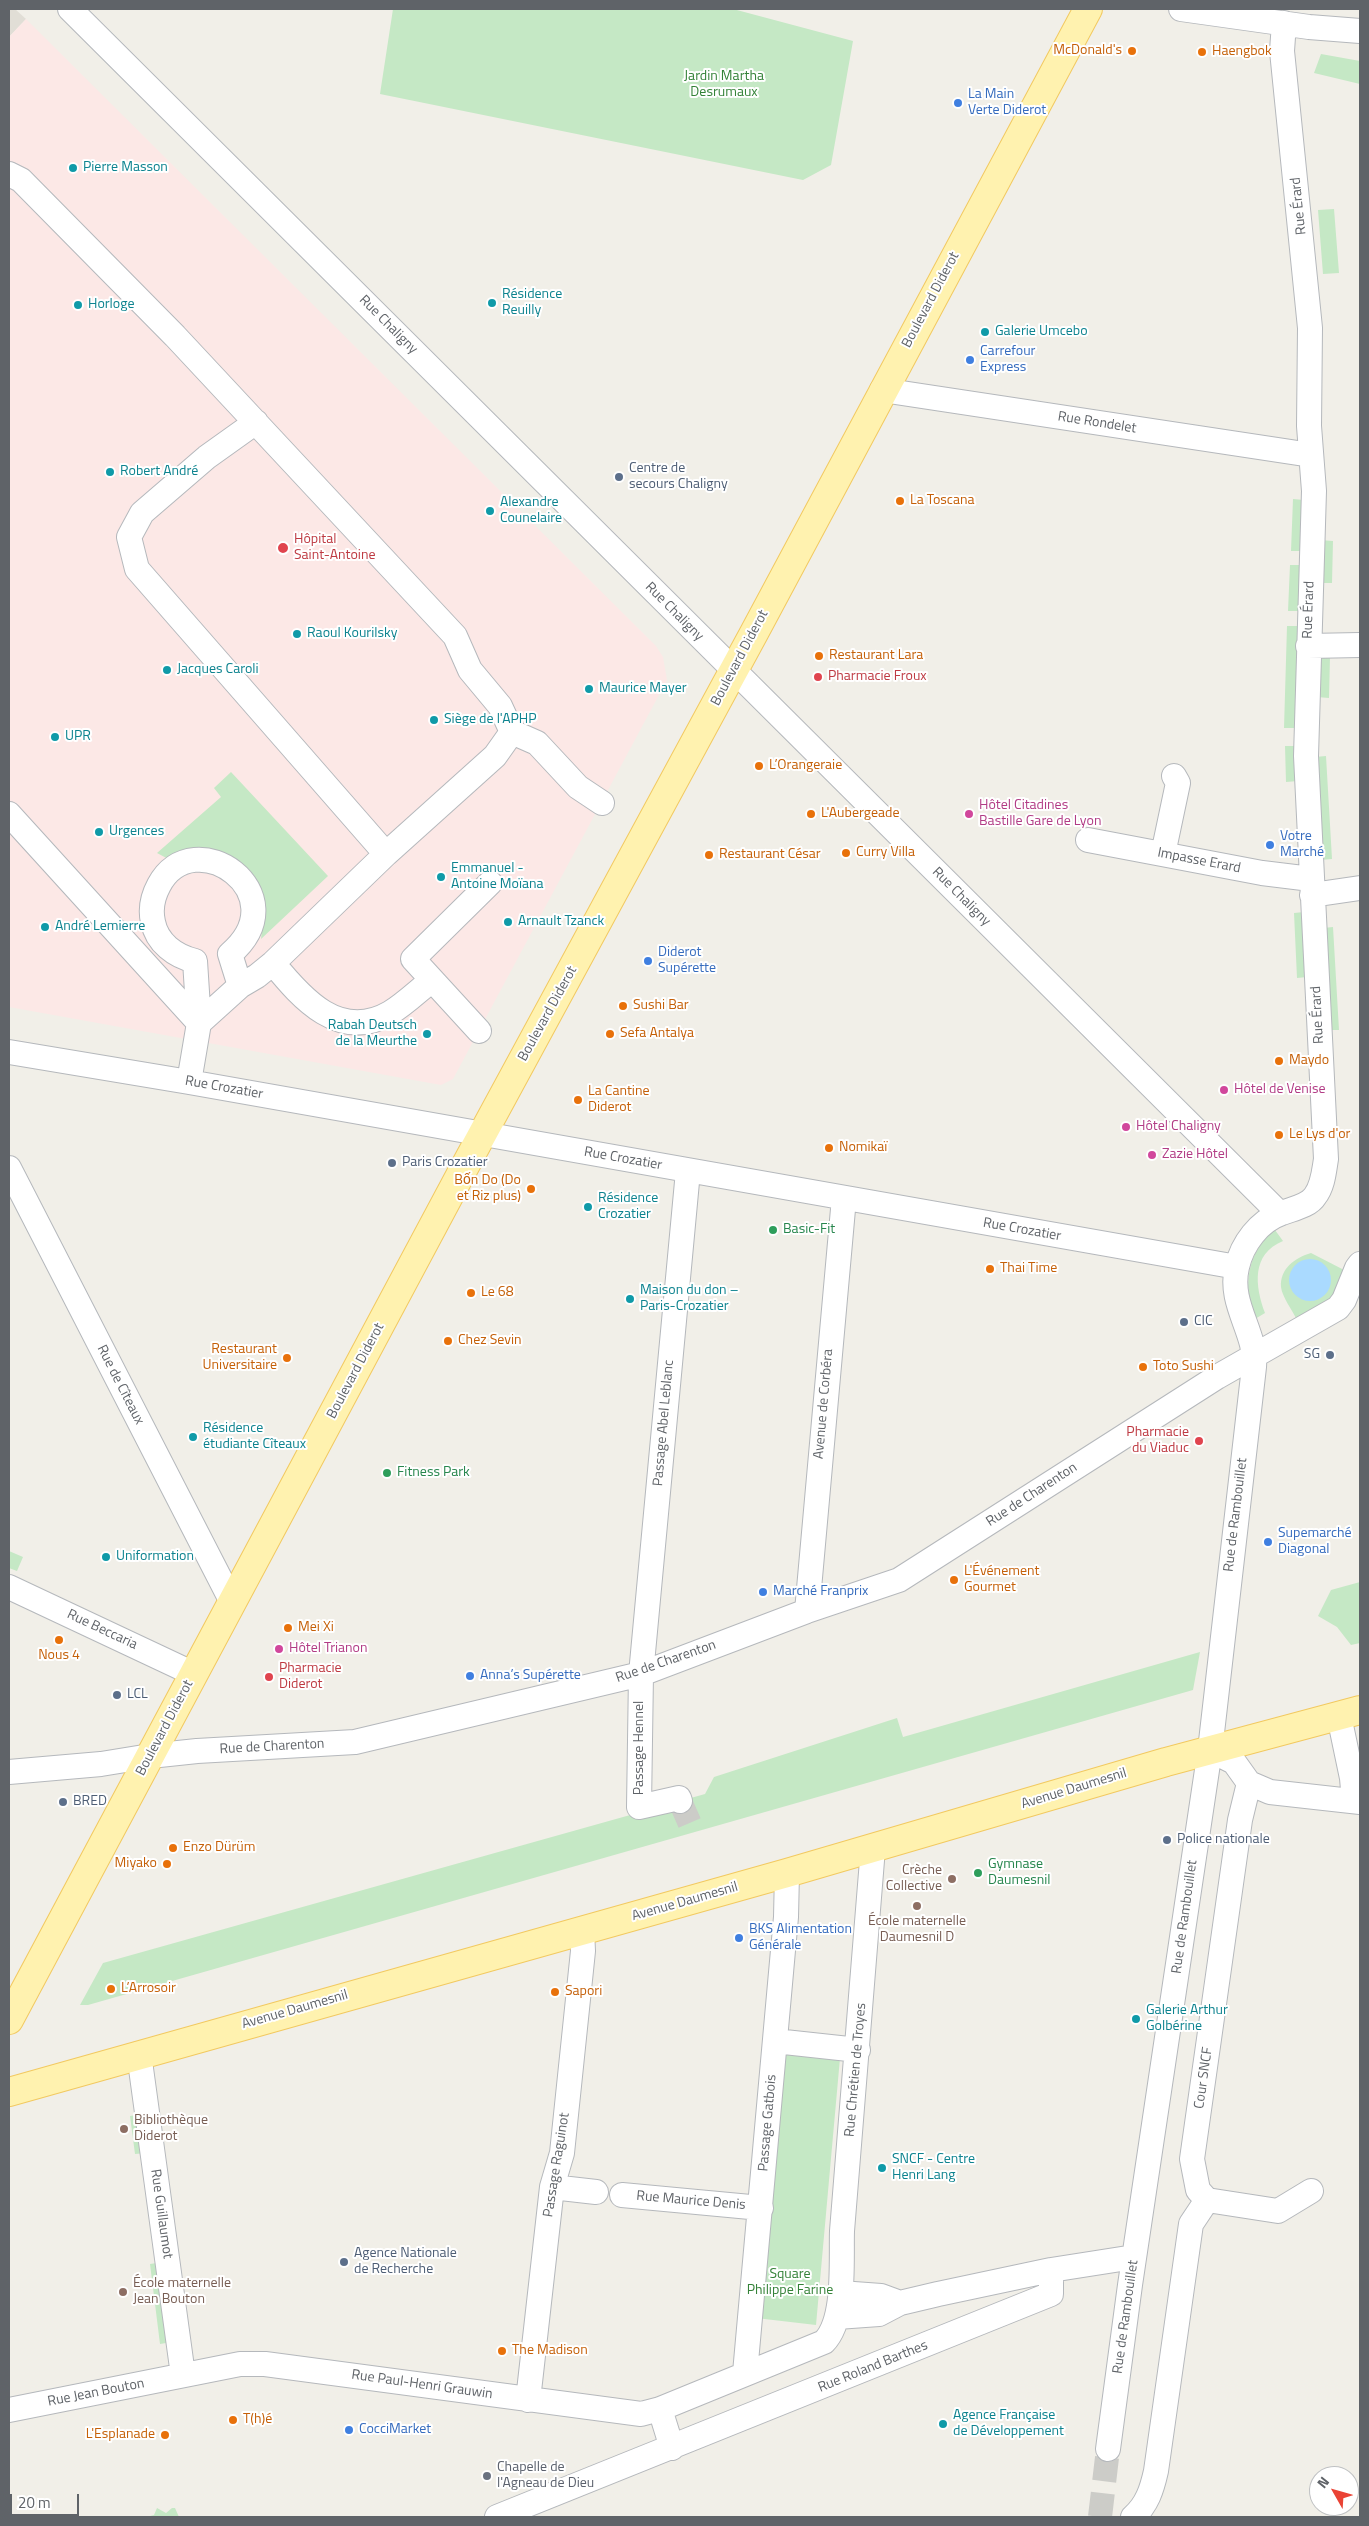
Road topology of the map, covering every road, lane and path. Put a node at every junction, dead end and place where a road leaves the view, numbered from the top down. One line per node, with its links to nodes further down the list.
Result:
1 (70, 9): 12 (street, Rue Chaligny)
2 (1088, 9): 7 (main road, Boulevard Diderot)
3 (1180, 9): 4 (street)
4 (1284, 23): 5 (street); 9 (street, Rue Érard)
5 (1360, 31)
6 (9, 174): 8 (street)
7 (882, 390): 9 (street, Rue Rondelet); 12 (main road, Boulevard Diderot)
8 (256, 422): 13 (street); 18 (street)
9 (1311, 455): 10 (street, Rue Érard)
10 (1308, 646): 11 (street); 21 (street, Rue Érard)
11 (1360, 646)
12 (733, 671): 32 (main road, Boulevard Diderot); 36 (street, Rue Chaligny)
13 (512, 732): 15 (street); 18 (street)
14 (1174, 776): 19 (street)
15 (602, 803)
16 (9, 814): 28 (street)
17 (1088, 840): 19 (street, Impasse Erard)
18 (386, 854): 25 (street)
19 (1163, 854): 21 (street, Impasse Erard)
20 (490, 883): 26 (street)
21 (1312, 887): 22 (street, Impasse Erard); 36 (street, Rue Érard)
22 (1360, 888)
23 (230, 954): 24 (street); 24 (street); 27 (street)
24 (195, 962): 28 (street)
25 (273, 963): 26 (street); 27 (street)
26 (432, 980): 29 (street)
27 (240, 986): 28 (street)
28 (199, 1022): 31 (street)
29 (479, 1032)
30 (9, 1052): 31 (street, Rue Crozatier)
31 (189, 1082): 32 (street, Rue Crozatier)
32 (483, 1134): 34 (street, Rue Crozatier); 41 (main road, Boulevard Diderot)
33 (9, 1168): 41 (street, Rue de Cîteaux)
34 (688, 1171): 35 (street, Rue Crozatier); 44 (street, Passage Abel Leblanc)
35 (844, 1198): 38 (street, Rue Crozatier); 42 (street, Avenue de Corbéra)
36 (1279, 1213): 38 (street)
37 (1358, 1266): 39 (street, Rue de Charenton)
38 (1237, 1268): 39 (street)
39 (1255, 1354): 42 (street, Rue de Charenton); 46 (street, Rue de Rambouillet)
40 (9, 1587): 43 (street, Rue Beccaria)
41 (232, 1602): 43 (main road, Boulevard Diderot)
42 (807, 1611): 44 (street, Rue de Charenton)
43 (194, 1674): 47 (main road, Boulevard Diderot)
44 (640, 1674): 47 (street, Rue de Charenton); 51 (street, Passage Hennel)
45 (1350, 1713): 46 (main road, Avenue Daumesnil); 50 (street)
46 (1210, 1750): 49 (street); 52 (main road, Avenue Daumesnil); 66 (street, Rue de Rambouillet)
47 (150, 1756): 48 (street, Rue de Charenton); 55 (main road, Boulevard Diderot)
48 (9, 1772)
49 (1249, 1784): 50 (street); 64 (street, Cour SNCF)
50 (1357, 1801)
51 (680, 1802)
52 (873, 1848): 53 (main road, Avenue Daumesnil); 57 (street, Rue Chrétien de Troyes)
53 (787, 1873): 54 (main road, Avenue Daumesnil); 56 (street, Passage Gatbois)
54 (582, 1930): 58 (main road, Avenue Daumesnil); 60 (street, Passage Raguinot)
55 (9, 2020)
56 (775, 2041): 57 (street); 65 (street, Passage Gatbois)
57 (858, 2050): 68 (street, Rue Chrétien de Troyes)
58 (139, 2054): 59 (main road, Avenue Daumesnil); 72 (street, Rue Guillaumot)
59 (9, 2092)
60 (552, 2187): 62 (street); 73 (street, Passage Raguinot)
61 (1312, 2191): 64 (street)
62 (596, 2192)
63 (622, 2195): 65 (street, Rue Maurice Denis)
64 (1207, 2200): 79 (street)
65 (761, 2208): 71 (street, Passage Gatbois)
66 (1134, 2257): 67 (street); 77 (street, Rue de Rambouillet)
67 (1051, 2270): 69 (street); 76 (street, Rue Roland Barthes)
68 (840, 2293): 69 (street); 70 (street, Rue Chrétien de Troyes)
69 (900, 2303): 70 (street)
70 (837, 2318): 71 (street)
71 (745, 2373): 74 (street)
72 (183, 2375): 73 (street, Rue Paul-Henri Grauwin); 75 (street, Rue Jean Bouton)
73 (528, 2400): 74 (street, Rue Paul-Henri Grauwin)
74 (660, 2409): 76 (street)
75 (9, 2410)
76 (672, 2448): 78 (street, Rue Roland Barthes)
77 (1108, 2449)
78 (497, 2517)
79 (1133, 2517)

